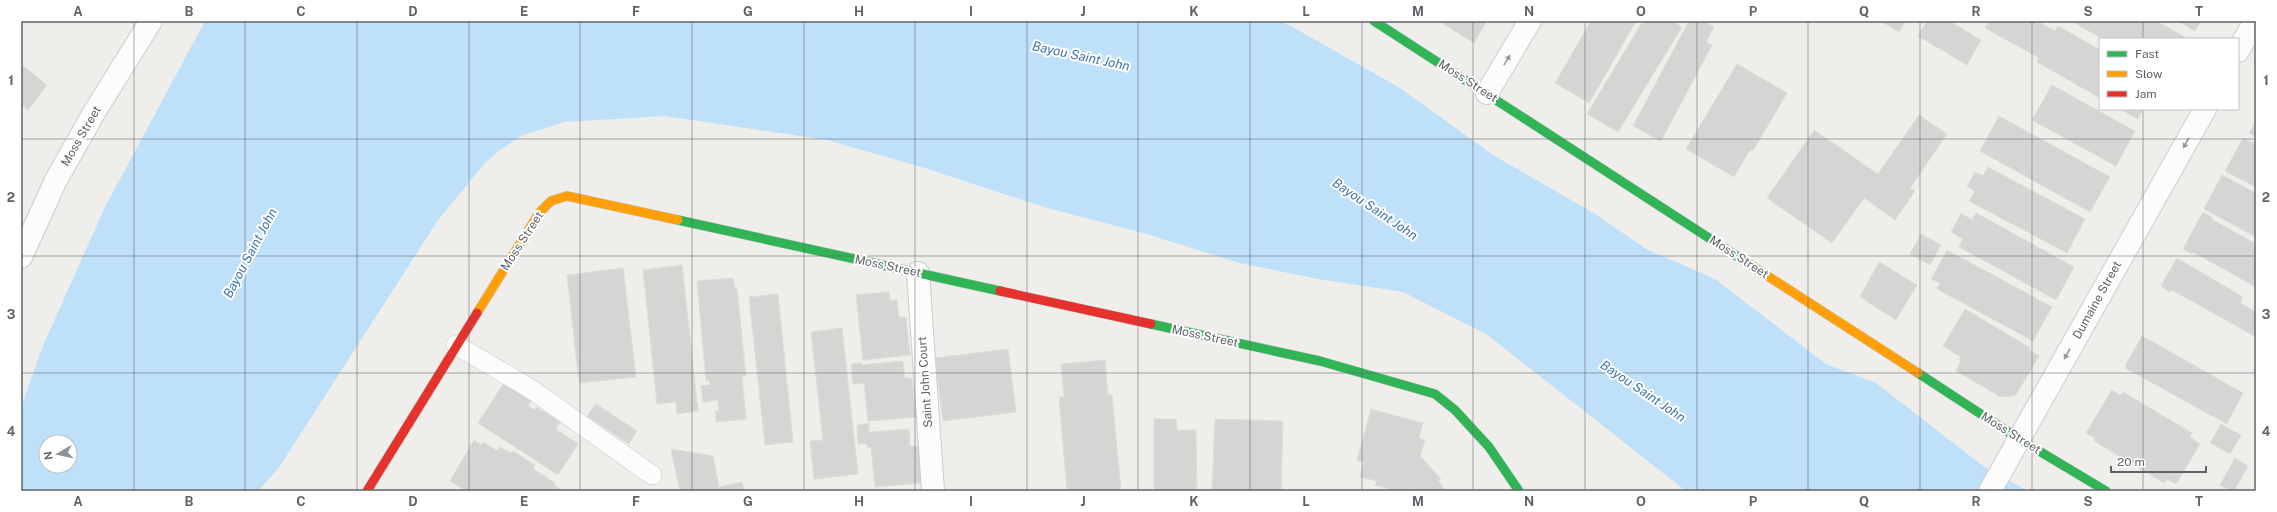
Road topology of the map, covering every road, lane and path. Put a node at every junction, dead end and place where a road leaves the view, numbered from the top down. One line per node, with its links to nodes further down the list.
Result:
1 (151, 21): 8 (street, Moss Street)
2 (1374, 21): 6 (street, Moss Street)
3 (1530, 21): 6 (street, one-way to 3)
4 (2255, 21): 5 (street)
5 (2239, 49)
6 (1487, 93): 11 (street, Moss Street)
7 (2204, 110): 11 (street, Dumaine Street, one-way to 11)
8 (21, 257)
9 (918, 273): 10 (street, Moss Street); 14 (street, Saint John Court); 15 (street, Moss Street)
10 (456, 345): 12 (lane); 13 (street, Moss Street)
11 (2019, 439): 16 (street, Dumaine Street); 17 (street, Moss Street)
12 (652, 475)
13 (367, 491)
14 (933, 491)
15 (1519, 491)
16 (1990, 491)
17 (2106, 491)

